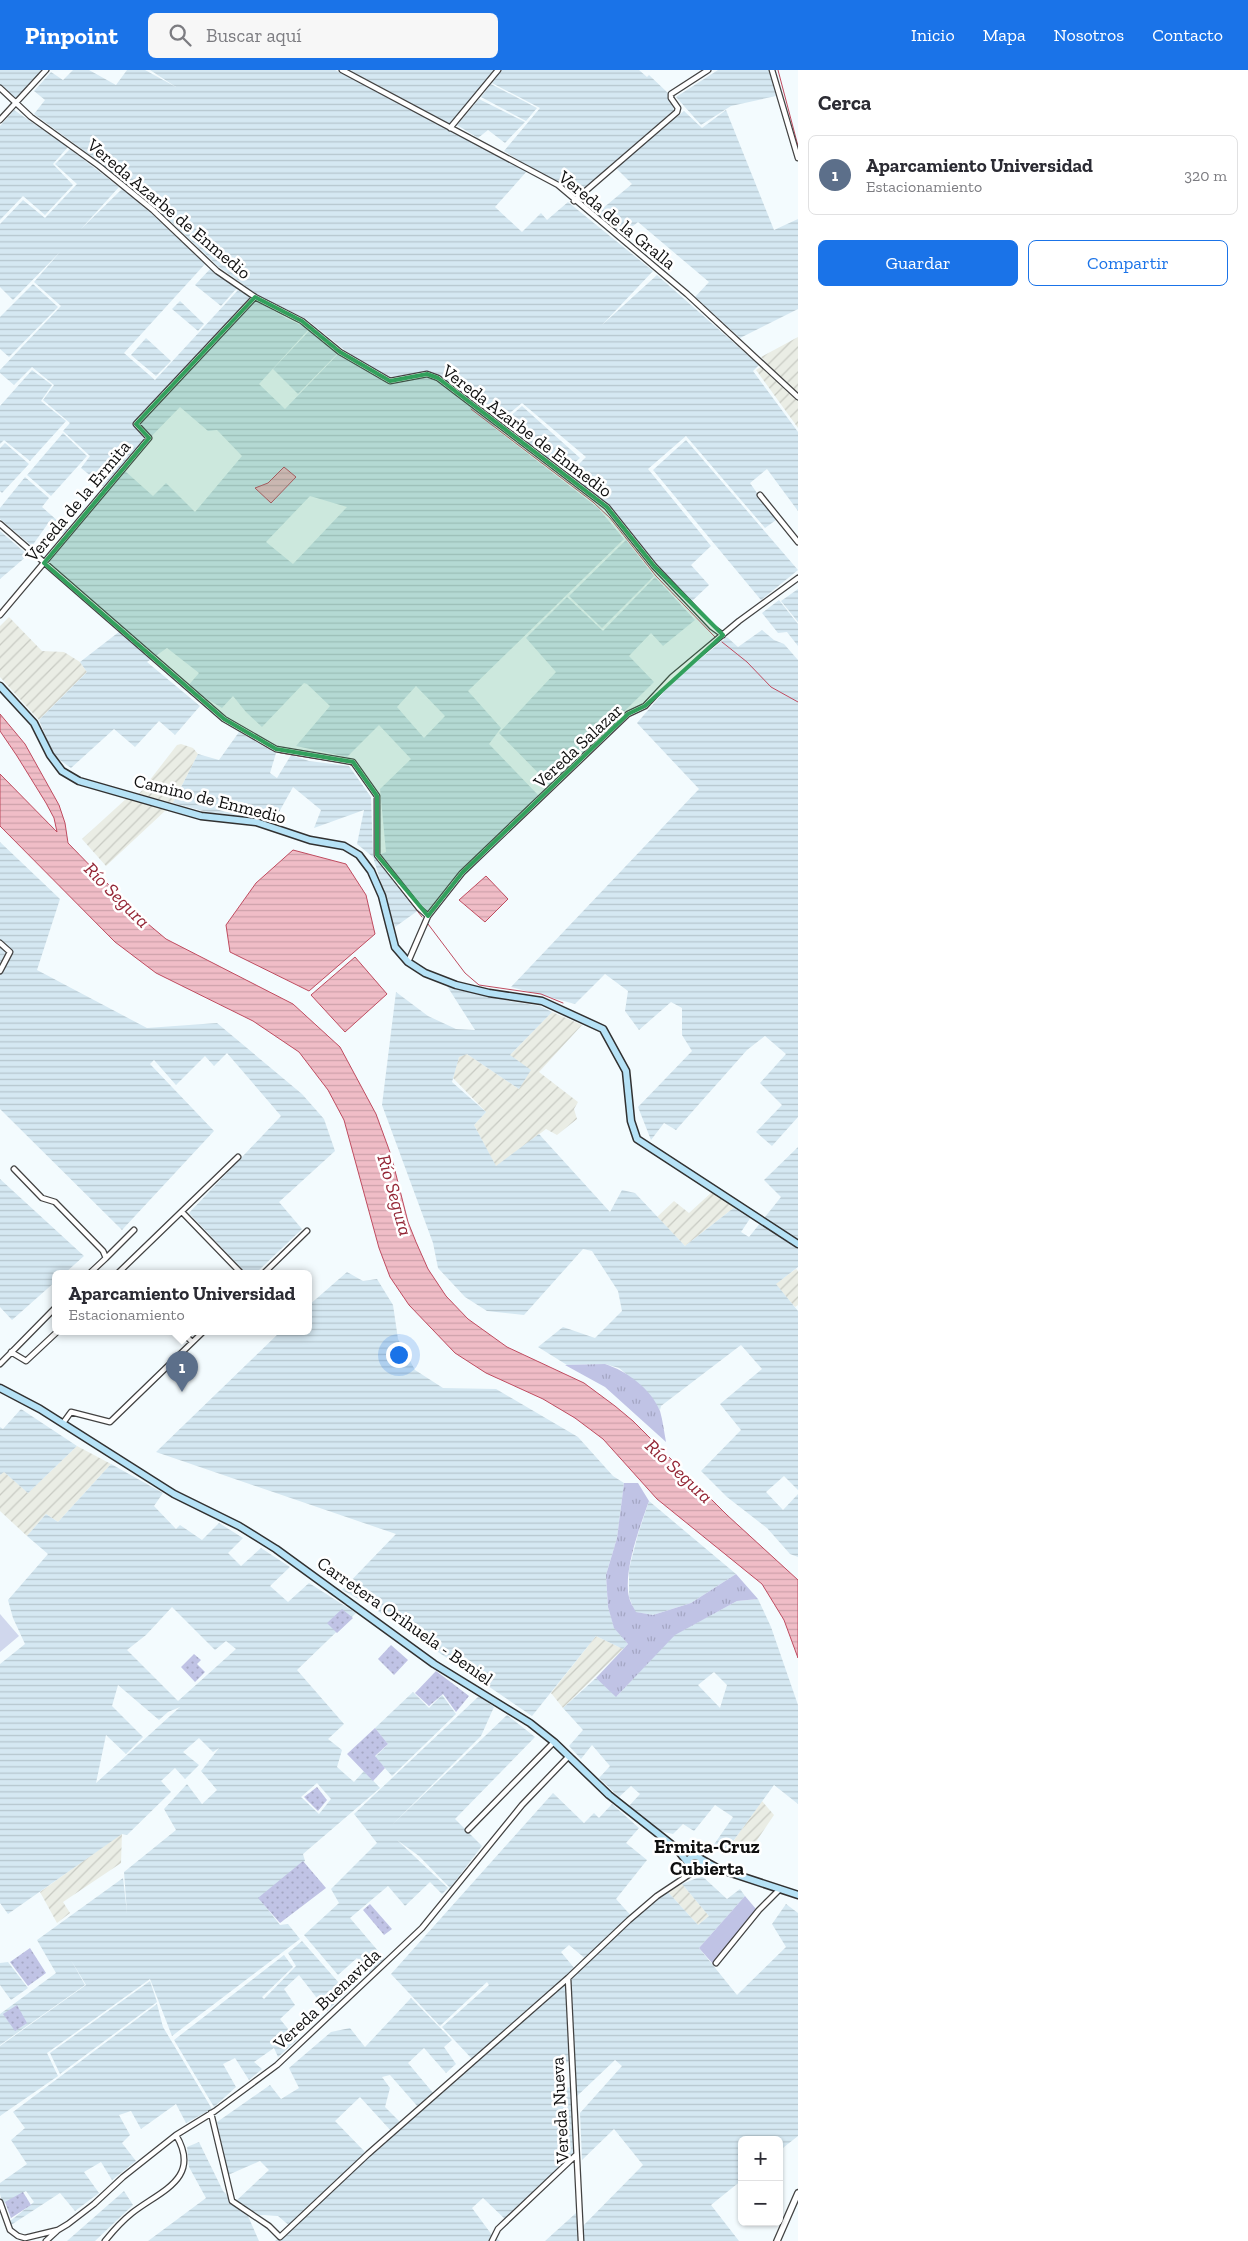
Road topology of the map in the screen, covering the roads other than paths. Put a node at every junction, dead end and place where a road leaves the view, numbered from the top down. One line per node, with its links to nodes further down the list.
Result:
1 (46, 70): 7 (street)
2 (342, 70): 9 (street, Vereda de la Gralla)
3 (498, 70): 9 (street)
4 (708, 70): 11 (street)
5 (772, 70): 10 (street)
6 (0, 88): 7 (street, Vereda Azarbe de Enmedio)
7 (16, 102): 8 (street); 12 (street, Vereda Azarbe de Enmedio)
8 (0, 120)
9 (450, 128): 11 (street, Vereda de la Gralla)
10 (798, 158)
11 (574, 200): 13 (street, Vereda de la Gralla)
12 (255, 297): 17 (street, Vereda de la Ermita); 20 (street, Vereda Azarbe de Enmedio)
13 (798, 397)
14 (760, 495): 16 (street)
15 (0, 524): 17 (street)
16 (798, 542)
17 (44, 563): 19 (street, Vereda de la Ermita); 22 (street)
18 (798, 578): 20 (street, Vereda Salazar)
19 (0, 615)
20 (723, 635): 22 (street, Vereda Salazar)
21 (0, 686): 24 (main road, Camino de Enmedio)
22 (428, 916): 24 (street, Vereda Salazar)
23 (0, 943): 25 (street)
24 (408, 962): 31 (main road, Camino de Enmedio)
25 (0, 971)
26 (238, 1157): 28 (street)
27 (14, 1169): 32 (street)
28 (182, 1212): 33 (street); 35 (street)
29 (134, 1230): 32 (street)
30 (307, 1231): 36 (street)
31 (798, 1244)
32 (106, 1258): 34 (street)
33 (122, 1269)
34 (93, 1270)
35 (238, 1270)
36 (267, 1270)
37 (52, 1311): 42 (street)
38 (54, 1335): 42 (street)
39 (186, 1335): 41 (street)
40 (200, 1335): 41 (street)
41 (192, 1342): 45 (street)
42 (11, 1352): 43 (street)
43 (0, 1364)
44 (0, 1390): 45 (main road, Carretera Orihuela - Beniel); 46 (main road, Carretera Orihuela - Beniel)
45 (63, 1423): 46 (main road, Carretera Orihuela - Beniel)
46 (148, 1478): 47 (main road, Carretera Orihuela - Beniel)
47 (554, 1742): 48 (main road, Carretera Orihuela - Beniel); 49 (street)
48 (569, 1756): 50 (main road, Carretera Orihuela - Beniel); 61 (street, Vereda Buenavida)
49 (468, 1830)
50 (676, 1848): 51 (main road, Carretera Orihuela - Beniel); 53 (main road, Carretera Orihuela - Beniel)
51 (694, 1856): 52 (main road, Carretera Orihuela - Beniel); 53 (main road)
52 (701, 1860): 54 (main road); 55 (main road)
53 (688, 1865): 55 (main road); 56 (street)
54 (719, 1869): 55 (main road); 57 (main road)
55 (698, 1870): 56 (street)
56 (684, 1877): 60 (street)
57 (780, 1889): 58 (main road); 59 (street)
58 (798, 1894)
59 (716, 1963)
60 (568, 1978): 63 (street, Vereda Nueva); 67 (street)
61 (211, 2113): 62 (street, Vereda Buenavida); 67 (street)
62 (176, 2135): 66 (street, Vereda Buenavida); 69 (street)
63 (576, 2155): 71 (street); 72 (street, Vereda Nueva)
64 (798, 2193): 73 (street)
65 (0, 2202): 66 (street)
66 (58, 2230): 68 (street)
67 (280, 2237): 70 (street)
68 (46, 2241)
69 (105, 2241)
70 (275, 2241)
71 (492, 2241)
72 (581, 2241)
73 (777, 2241)

